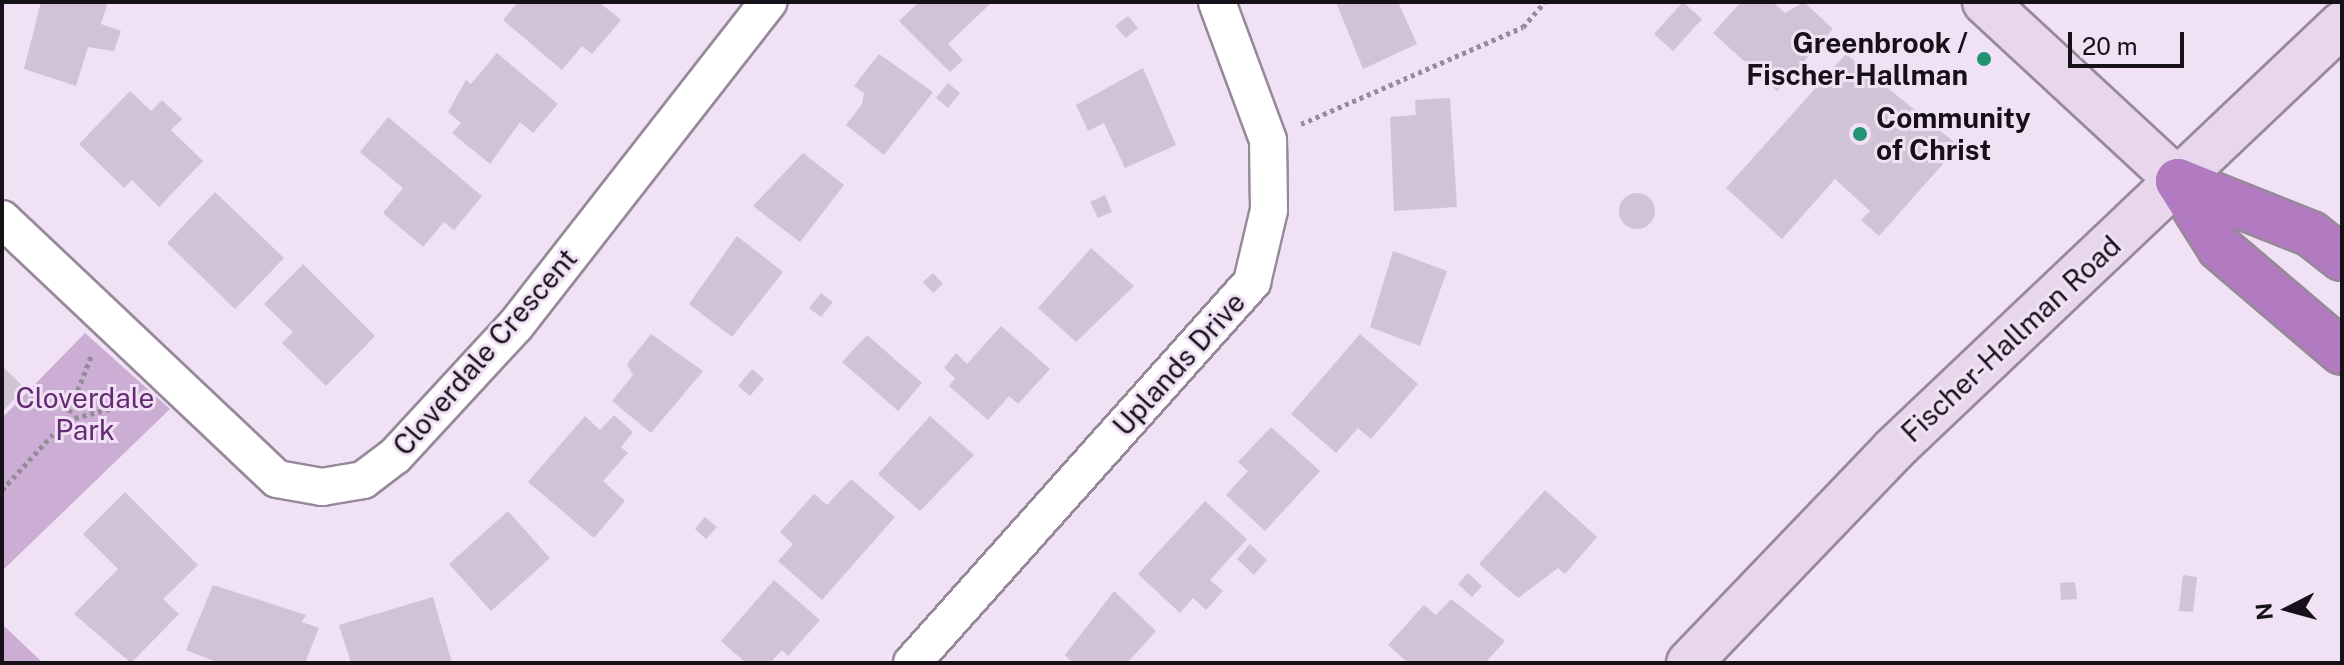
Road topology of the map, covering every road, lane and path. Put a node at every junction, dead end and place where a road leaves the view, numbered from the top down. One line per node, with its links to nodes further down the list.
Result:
1 (768, 2): 12 (street, Cloverdale Crescent)
2 (1217, 2): 6 (street, Uplands Drive)
3 (1545, 2): 6 (path)
4 (1985, 2): 7 (main road)
5 (2342, 24): 7 (main road, Fischer-Hallman Road)
6 (1268, 140): 15 (street, Uplands Drive)
7 (2178, 181): 9 (highway); 11 (highway); 16 (main road, Fischer-Hallman Road)
8 (2, 219): 10 (street, Cloverdale Crescent)
9 (2342, 258)
10 (105, 319): 12 (street, Cloverdale Crescent); 13 (path)
11 (2342, 352)
12 (179, 390): 13 (path)
13 (66, 420): 14 (path)
14 (2, 490)
15 (912, 663)
16 (1689, 663)

